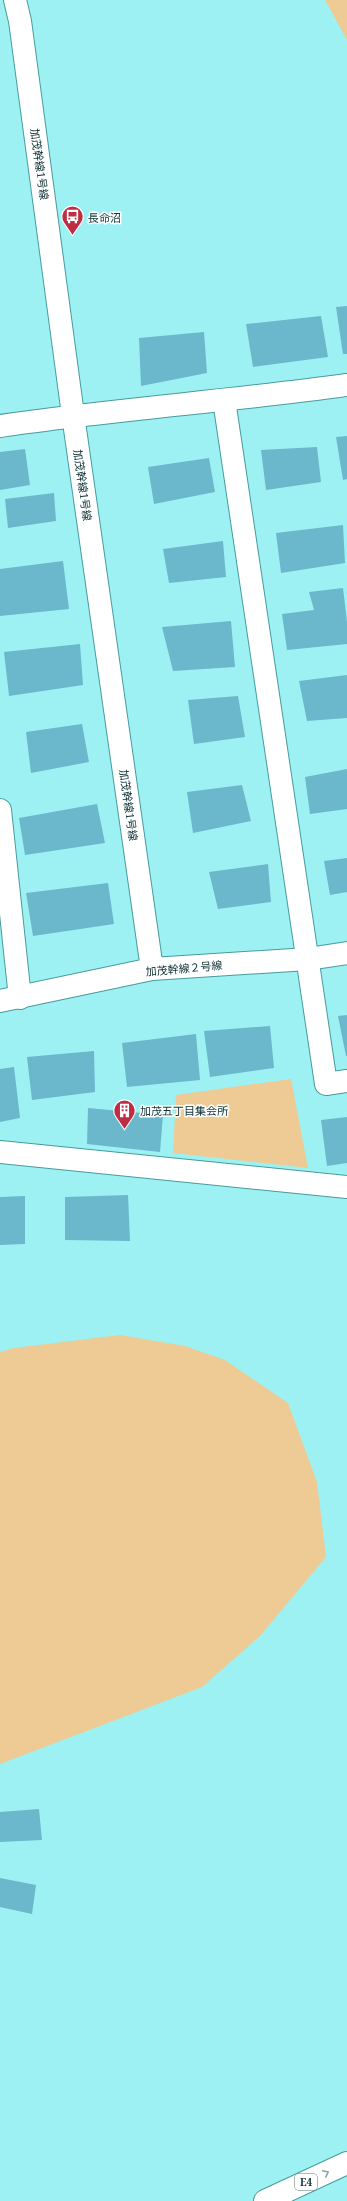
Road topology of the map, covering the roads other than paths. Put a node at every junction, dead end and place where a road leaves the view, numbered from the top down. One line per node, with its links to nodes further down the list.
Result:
1 (15, 0): 4 (main road, 加茂幹線1号線)
2 (347, 384): 3 (main road)
3 (224, 400): 4 (main road); 9 (main road)
4 (73, 415): 5 (main road); 10 (main road, 加茂幹線1号線)
5 (0, 426)
6 (0, 810): 7 (main road)
7 (3, 850): 11 (main road)
8 (347, 953): 9 (main road, 加茂幹線２号線)
9 (308, 959): 10 (main road, 加茂幹線２号線); 12 (main road)
10 (152, 969): 11 (main road, 加茂幹線２号線)
11 (10, 1000)
12 (347, 1081)
13 (0, 1152): 14 (main road)
14 (347, 1187)
15 (347, 2163): 16 (main road, E4, one-way to 15)
16 (265, 2201)

